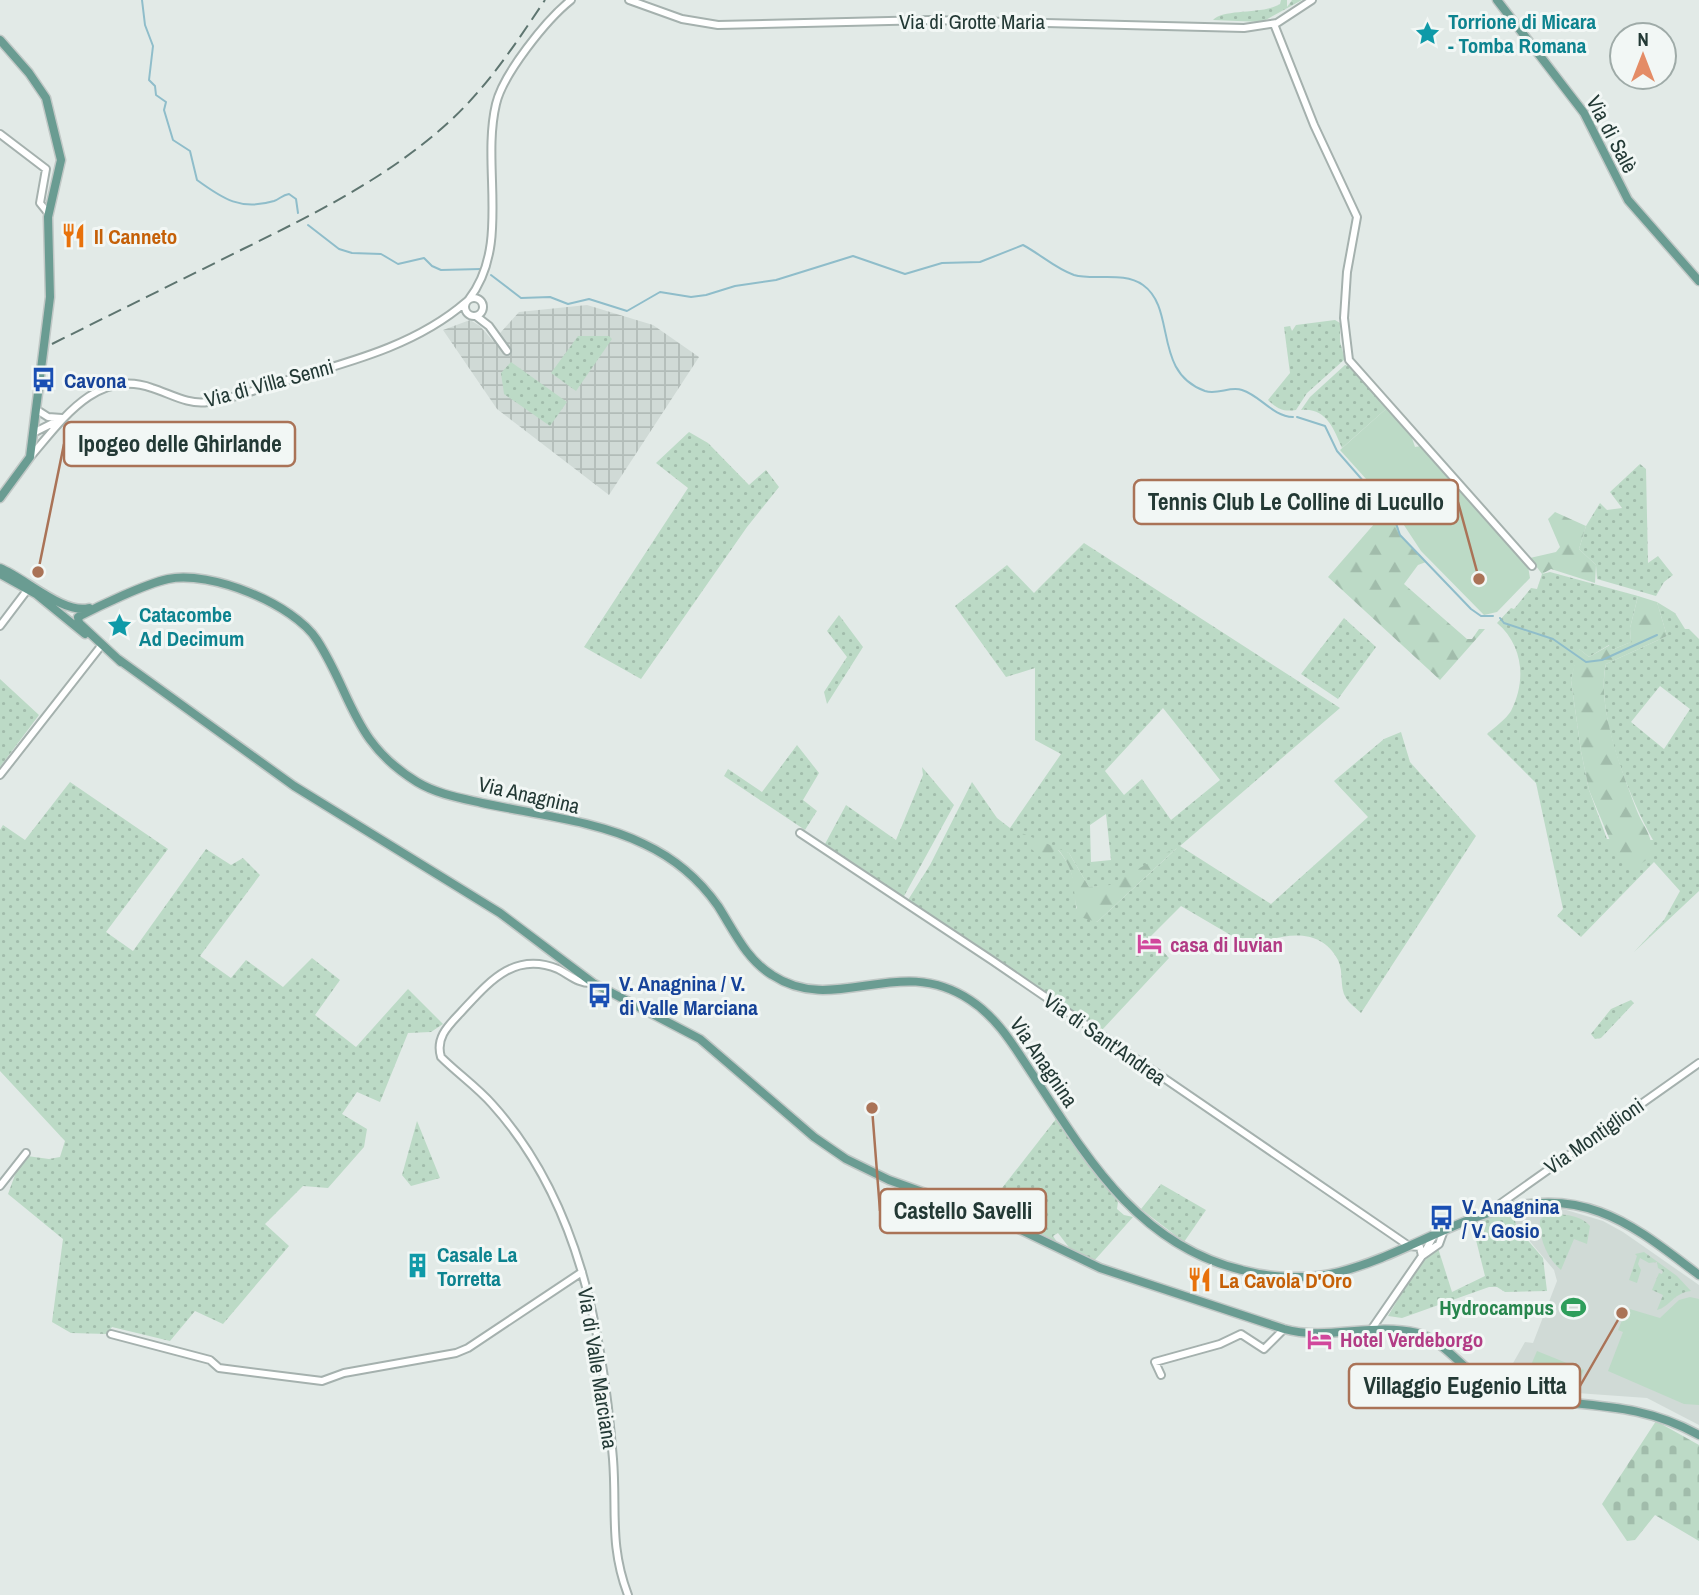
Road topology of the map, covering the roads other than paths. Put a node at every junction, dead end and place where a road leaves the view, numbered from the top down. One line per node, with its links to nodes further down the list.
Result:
1 (571, 0): 10 (street, Via di Villa Senni)
2 (629, 0): 5 (street, Via di Grotte Maria)
3 (1312, 0): 5 (street, Via di Grotte Maria)
4 (1497, 0): 9 (main road, Via di Salè)
5 (1273, 24): 23 (street)
6 (0, 40): 8 (main road)
7 (0, 134): 8 (street)
8 (48, 212): 16 (main road)
9 (1699, 281)
10 (480, 285): 11 (street, Via di Villa Senni); 12 (street, Via di Villa Senni)
11 (481, 300): 12 (street); 13 (street, Via di Villa Senni)
12 (468, 301): 13 (street); 14 (street, Via di Villa Senni)
13 (476, 313): 14 (street, Via di Villa Senni); 15 (street)
14 (447, 318): 17 (street, Via di Villa Senni)
15 (507, 351)
16 (37, 410): 17 (street); 18 (main road)
17 (64, 417): 18 (street); 19 (street, Via di Villa Senni)
18 (36, 431): 19 (street); 20 (street); 21 (main road)
19 (47, 437): 20 (street, Via di Villa Senni)
20 (42, 443): 21 (street, Via di Villa Senni)
21 (30, 457): 22 (main road)
22 (0, 498)
23 (1532, 566)
24 (0, 568): 27 (main road, Via Anagnina)
25 (0, 574): 26 (main road, Via Anagnina)
26 (28, 589): 28 (street); 29 (main road, Via Anagnina)
27 (112, 602): 30 (main road, Via Anagnina); 42 (main road, Via Anagnina)
28 (0, 626)
29 (101, 646): 30 (main road, Via Anagnina); 31 (street)
30 (121, 662): 33 (main road, Via Anagnina)
31 (0, 775)
32 (800, 834): 42 (street, Via di Sant'Andrea)
33 (593, 983): 44 (street, Via di Valle Marciana); 46 (main road, Via Anagnina)
34 (1699, 1063): 37 (street, Via Montiglioni)
35 (26, 1153): 36 (street)
36 (0, 1186)
37 (1520, 1188): 38 (street); 39 (street, Via Montiglioni)
38 (1527, 1202): 39 (main road, Via Anagnina); 45 (main road, Via Anagnina)
39 (1490, 1211): 40 (main road, Via Anagnina)
40 (1443, 1233): 41 (main road, Via Anagnina); 43 (street)
41 (1433, 1237): 42 (main road, Via Anagnina); 43 (street)
42 (1409, 1246): 43 (street, Via di Sant'Andrea)
43 (1422, 1256): 47 (street)
44 (582, 1272): 48 (street); 51 (street, Via di Valle Marciana)
45 (1699, 1275)
46 (1284, 1329): 47 (main road, Via Anagnina); 49 (street)
47 (1371, 1330): 50 (main road, Via Anagnina)
48 (111, 1334)
49 (1161, 1375)
50 (1699, 1436)
51 (628, 1595)

